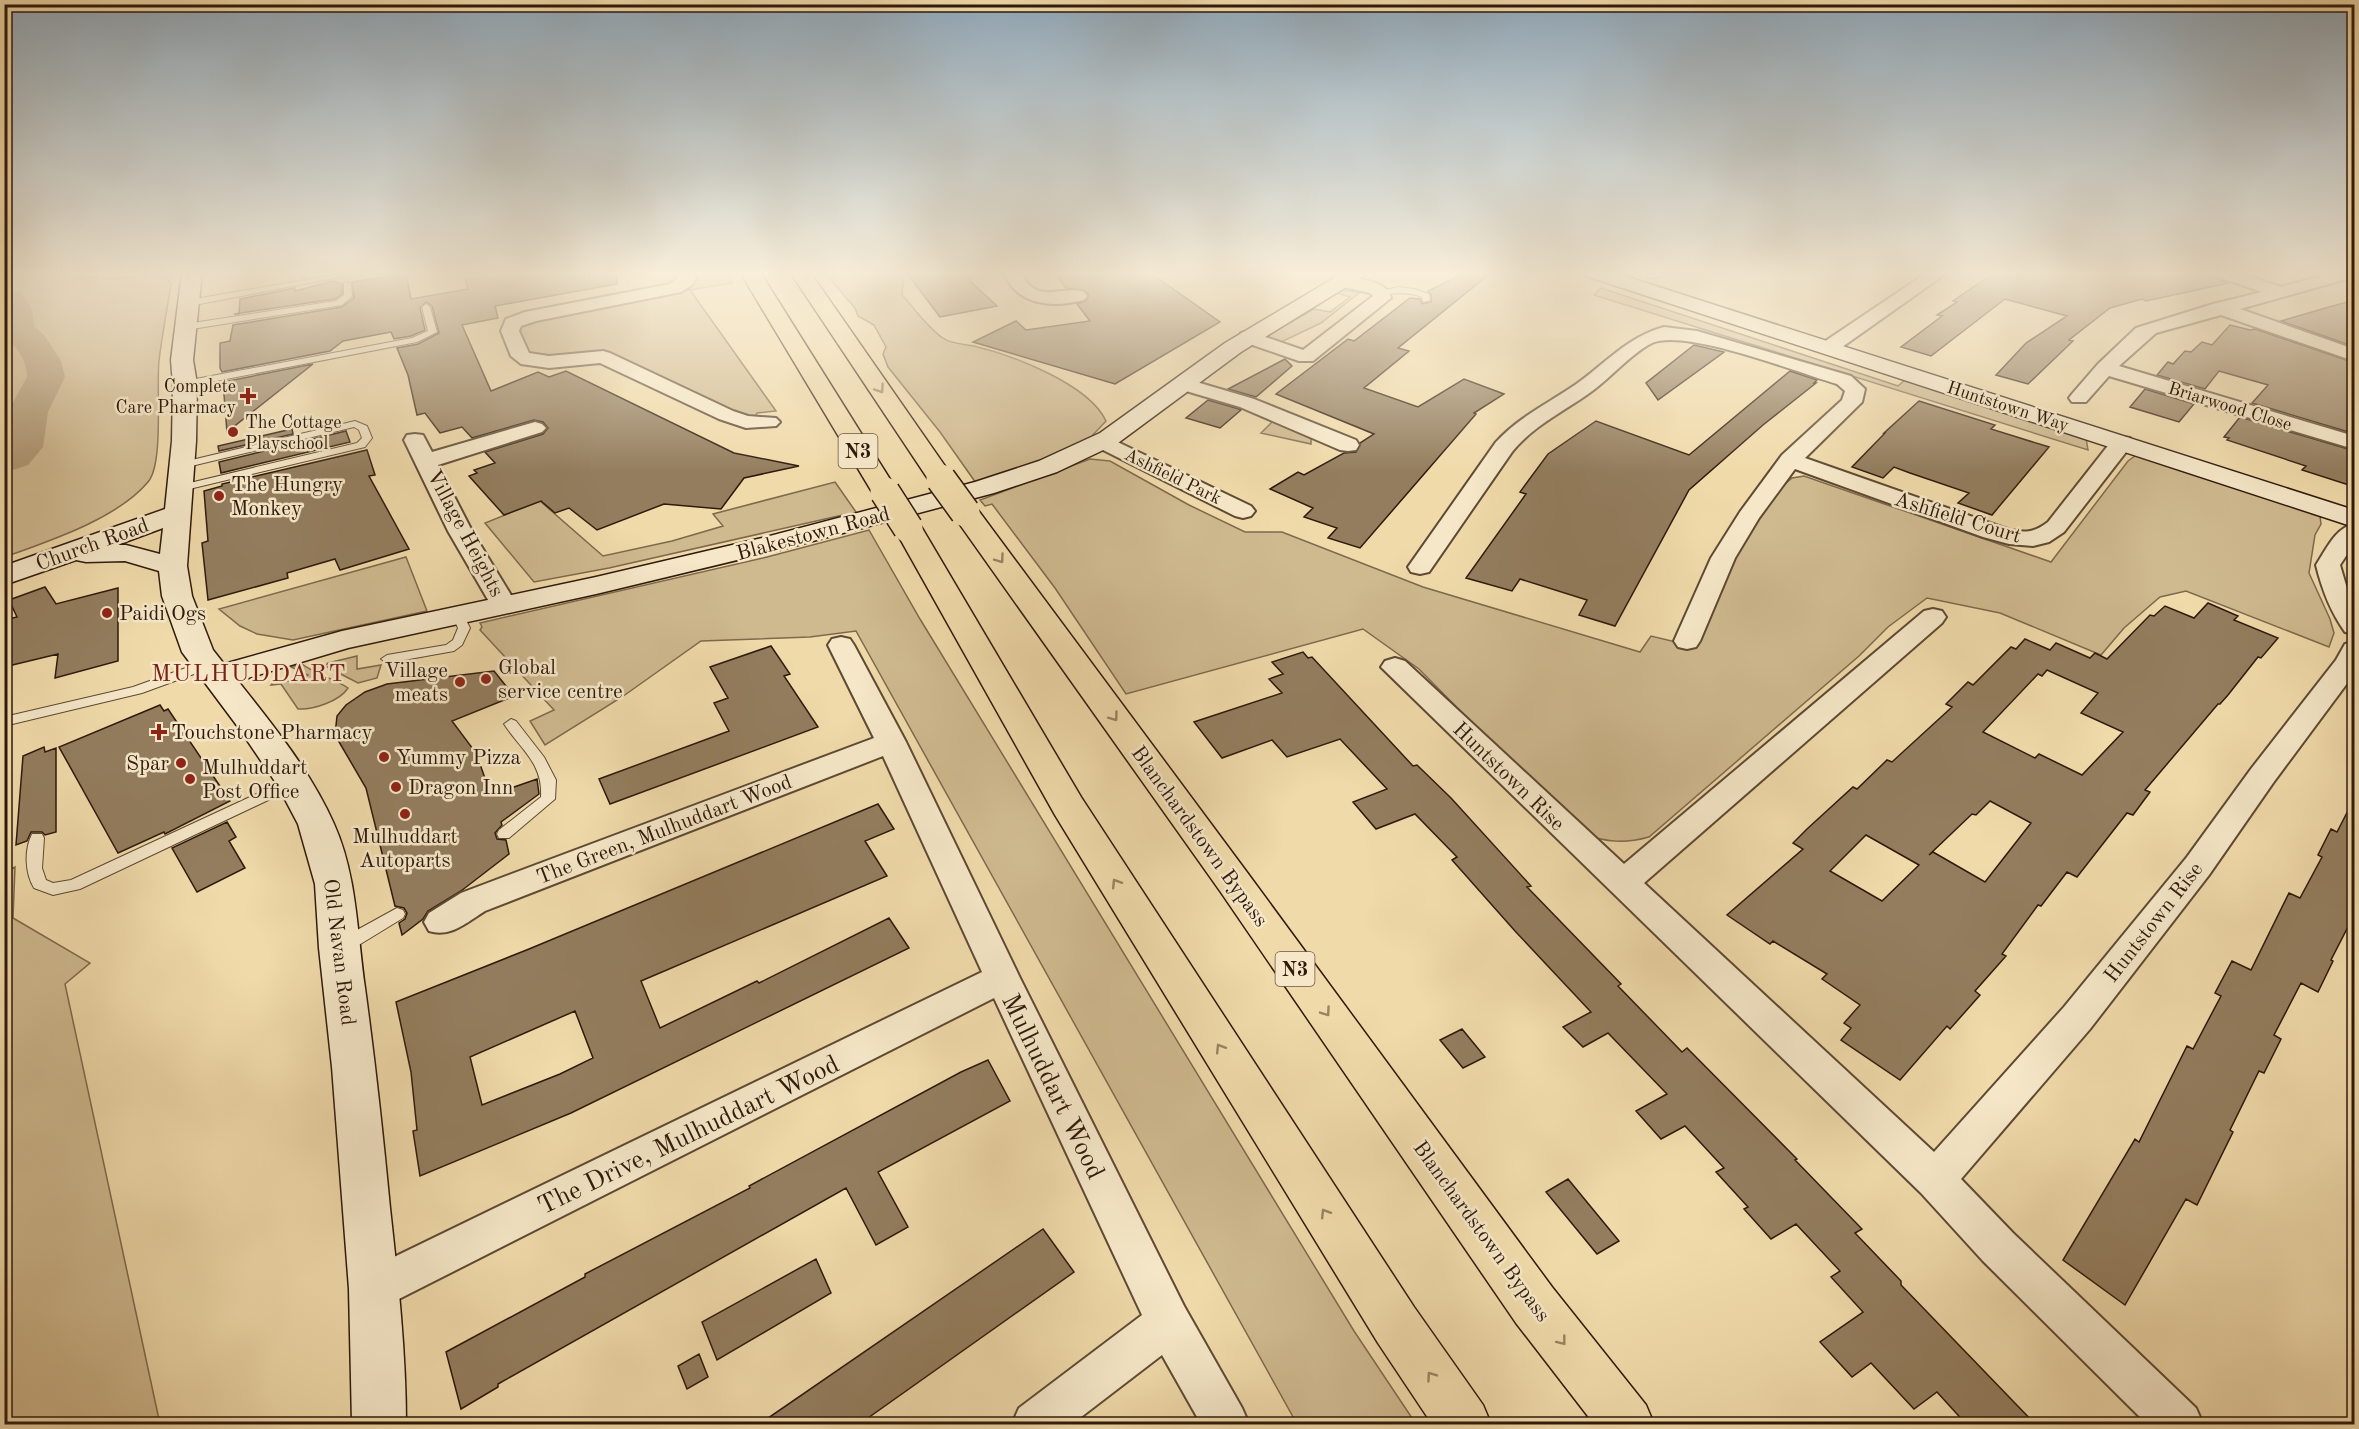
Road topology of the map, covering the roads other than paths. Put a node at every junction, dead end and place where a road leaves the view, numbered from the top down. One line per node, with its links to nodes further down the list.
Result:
1 (185, 339): 19 (street, Old Navan Road)
2 (417, 339): 19 (lane)
3 (513, 339): 23 (street)
4 (773, 339): 22 (highway)
5 (791, 339): 22 (highway, N3)
6 (845, 339): 68 (highway, Blanchardstown Bypass / N3, one-way to 68, bridge)
7 (1246, 339): 20 (street, Blakestown Road)
8 (1253, 339): 9 (street)
9 (1330, 339)
10 (1648, 339): 38 (street)
11 (1704, 339): 30 (street)
12 (1799, 339): 16 (street, Huntstown Way)
13 (1842, 339): 16 (street)
14 (2136, 339): 18 (street)
15 (2307, 339): 17 (street)
16 (1828, 348): 27 (street, Huntstown Way)
17 (2355, 355)
18 (2105, 368): 21 (street); 29 (street, Briarwood Close)
19 (185, 384): 32 (street, Old Navan Road)
20 (1183, 384): 26 (street, Blakestown Road); 28 (street)
21 (2079, 398)
22 (833, 407): 67 (highway, N3, one-way to 22, bridge)
23 (769, 422)
24 (535, 428): 31 (street, Village Heights)
25 (415, 440): 31 (street, Village Heights)
26 (1104, 441): 33 (street, Ashfield Park); 40 (street, Blakestown Road)
27 (2122, 442): 30 (street, Ashfield Court); 34 (street, Huntstown Way)
28 (1332, 443)
29 (2355, 443)
30 (1790, 460): 44 (street)
31 (427, 461): 40 (street, Village Heights)
32 (181, 485): 32 (lane); 36 (street, Church Road); 36 (street); 37 (street, Old Navan Road)
33 (1243, 511)
34 (2355, 519)
35 (2355, 531): 43 (street)
36 (37, 564): 37 (street); 39 (street, Church Road)
37 (173, 566): 49 (street, Old Navan Road)
38 (1420, 567)
39 (4, 576)
40 (504, 605): 41 (street, Blakestown Road)
41 (458, 615): 47 (lane); 49 (street, Blakestown Road)
42 (1933, 617): 56 (street)
43 (2355, 626)
44 (1687, 641)
45 (841, 645): 52 (street, Mulhuddart Wood)
46 (2355, 650): 61 (street, Huntstown Rise)
47 (387, 659)
48 (1395, 668): 56 (street, Huntstown Rise)
49 (213, 671): 50 (lane); 53 (street, Old Navan Road)
50 (4, 722)
51 (511, 724): 54 (lane)
52 (891, 742): 58 (street, The Green, Mulhuddart Wood); 60 (street, Mulhuddart Wood)
53 (294, 782): 55 (lane); 59 (street, Old Navan Road)
54 (504, 834)
55 (37, 838)
56 (1622, 884): 61 (street, Huntstown Rise)
57 (397, 914): 59 (lane)
58 (441, 922)
59 (339, 948): 62 (street, Old Navan Road)
60 (1002, 978): 62 (street, The Drive, Mulhuddart Wood); 63 (street, Mulhuddart Wood)
61 (1935, 1180): 69 (street, Huntstown Rise)
62 (374, 1289): 64 (street, Old Navan Road)
63 (1168, 1322): 65 (street); 66 (street, Mulhuddart Wood)
64 (379, 1425)
65 (1035, 1425)
66 (1226, 1425)
67 (1464, 1425)
68 (1627, 1425)
69 (2180, 1425)

